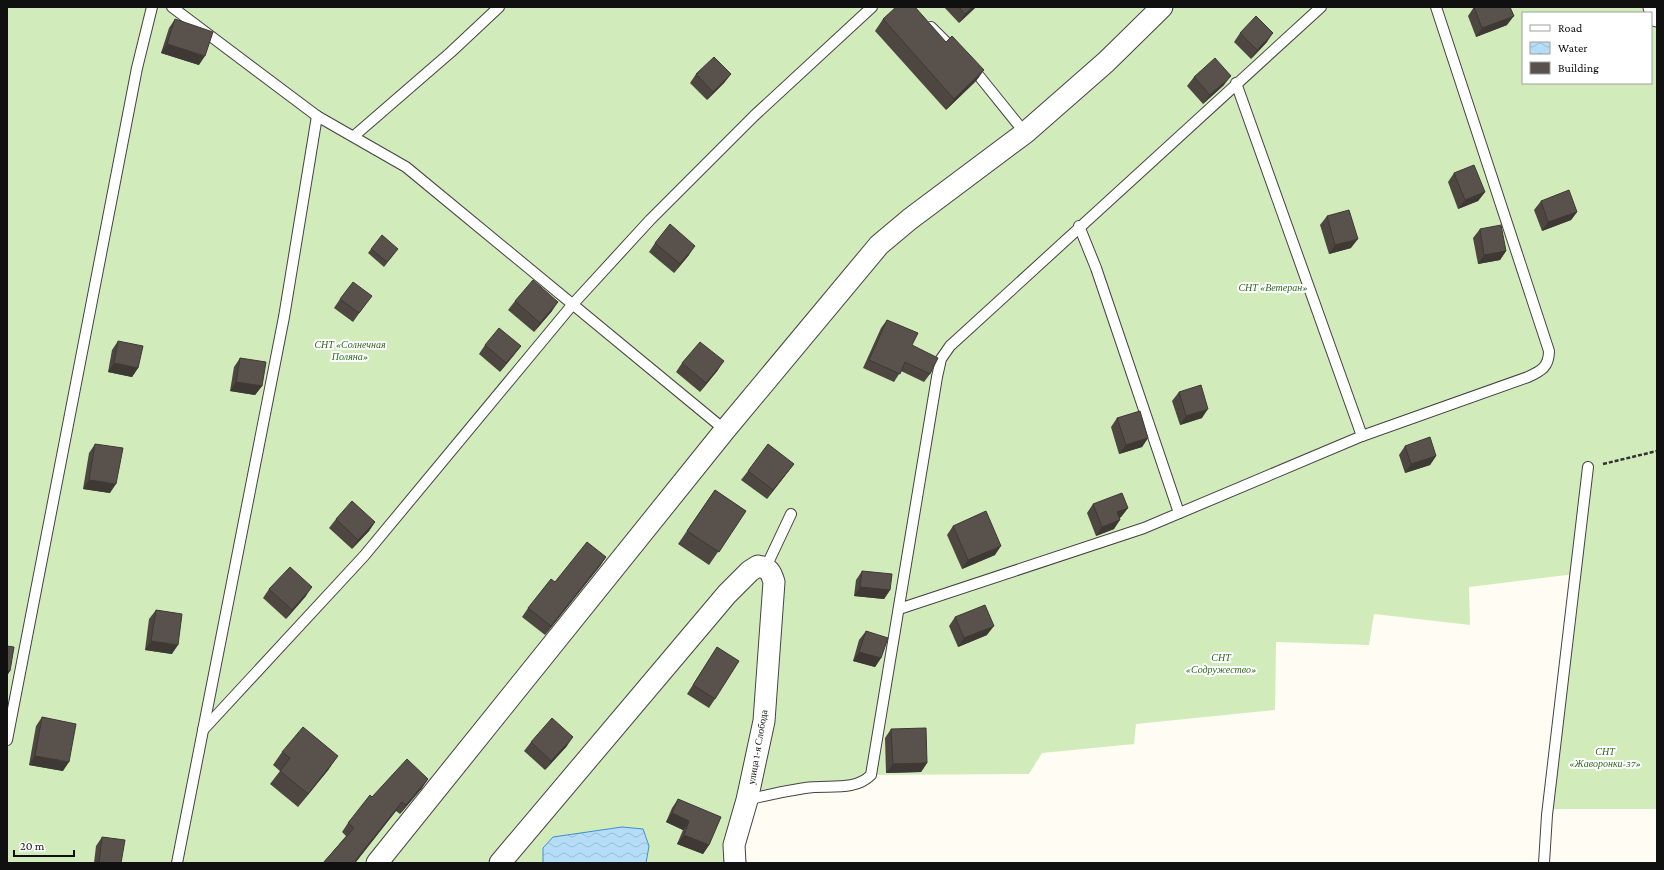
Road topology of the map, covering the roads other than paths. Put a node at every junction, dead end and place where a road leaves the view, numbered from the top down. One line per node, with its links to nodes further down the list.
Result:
1 (152, 7): 25 (lane)
2 (172, 7): 12 (lane)
3 (499, 7): 14 (lane)
4 (872, 7): 16 (lane)
5 (1162, 7): 13 (street)
6 (1321, 7): 11 (lane)
7 (1436, 7): 18 (lane)
8 (1654, 7): 9 (street)
9 (1657, 16)
10 (922, 18): 13 (lane)
11 (1236, 83): 15 (lane); 18 (lane)
12 (317, 116): 14 (lane); 24 (lane)
13 (1025, 133): 17 (street)
14 (354, 136): 16 (lane)
15 (1079, 226): 20 (lane); 23 (lane)
16 (573, 304): 17 (lane); 24 (lane)
17 (725, 430): 28 (street)
18 (1362, 436): 20 (lane)
19 (1588, 467): 31 (lane)
20 (1179, 513): 23 (lane)
21 (792, 514): 22 (lane)
22 (770, 575): 26 (street, улица 1-я Слобода); 29 (street)
23 (899, 609): 26 (lane)
24 (203, 730): 27 (lane)
25 (7, 740)
26 (747, 800): 30 (street, улица 1-я Слобода)
27 (177, 863)
28 (377, 863)
29 (500, 863)
30 (735, 863)
31 (1544, 863)

